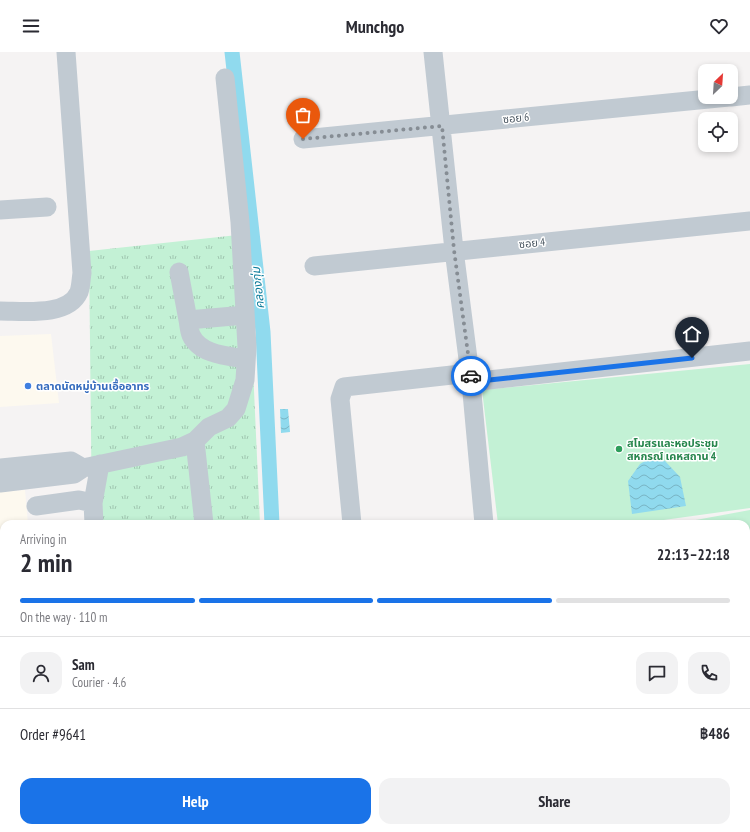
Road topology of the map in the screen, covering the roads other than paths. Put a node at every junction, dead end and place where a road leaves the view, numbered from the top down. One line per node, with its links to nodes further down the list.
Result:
1 (66, 52): 15 (street)
2 (433, 52): 7 (street)
3 (225, 78): 16 (street)
4 (750, 95): 5 (street, ซอย 6)
5 (738, 96)
6 (698, 100): 7 (street, ซอย 6)
7 (442, 126): 8 (street, ซอย 6); 12 (street)
8 (303, 139)
9 (48, 207): 10 (street)
10 (0, 210)
11 (750, 221): 12 (street, ซอย 4)
12 (454, 250): 13 (street, ซอย 4); 20 (street)
13 (314, 266)
14 (179, 272): 17 (street)
15 (0, 311)
16 (245, 315): 17 (street); 19 (street)
17 (188, 320): 19 (street)
18 (750, 351): 20 (street)
19 (246, 359): 21 (street)
20 (471, 377): 28 (street); 29 (street)
21 (194, 441): 22 (street); 27 (street)
22 (91, 466): 23 (street); 24 (street)
23 (8, 474)
24 (93, 503): 25 (street); 26 (street)
25 (36, 506)
26 (94, 520)
27 (204, 520)
28 (352, 520)
29 (484, 520)

